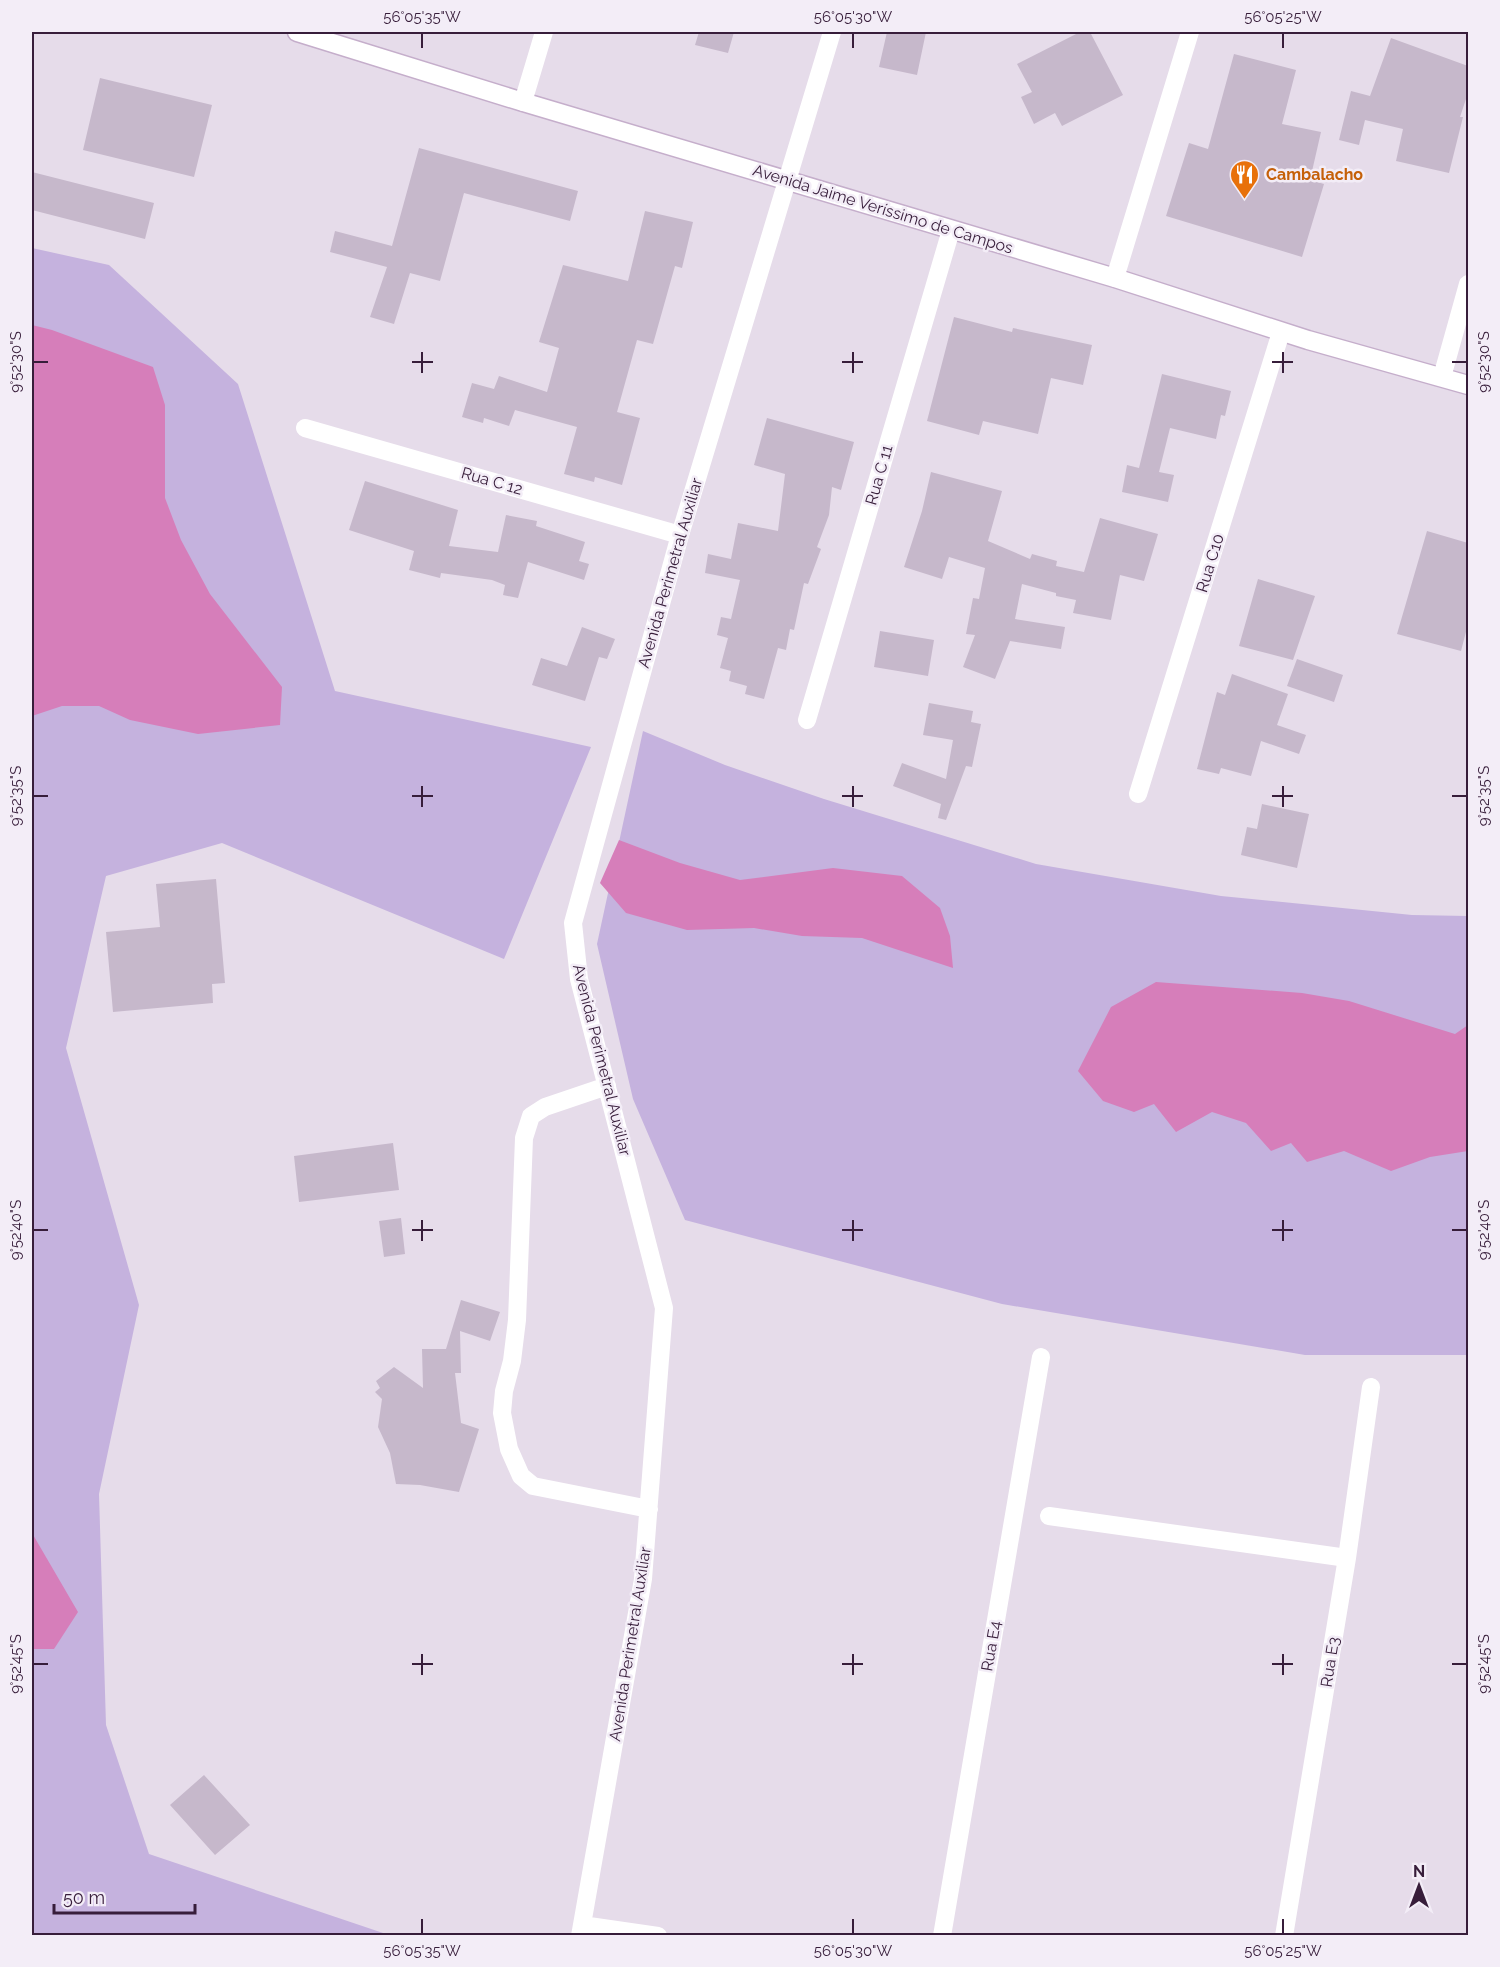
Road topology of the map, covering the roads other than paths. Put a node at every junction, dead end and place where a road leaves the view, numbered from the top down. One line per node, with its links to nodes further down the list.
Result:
1 (297, 32): 5 (street, Avenida Jaime Veríssimo de Campos)
2 (544, 32): 5 (street)
3 (832, 32): 6 (street, Avenida Perimetral Auxiliar)
4 (1190, 32): 8 (street)
5 (523, 102): 6 (street, Avenida Jaime Veríssimo de Campos)
6 (788, 179): 7 (street, Avenida Jaime Veríssimo de Campos); 14 (street, Avenida Perimetral Auxiliar)
7 (951, 230): 8 (street, Avenida Jaime Veríssimo de Campos); 15 (street, Rua C 11)
8 (1115, 278): 10 (street, Avenida Jaime Veríssimo de Campos)
9 (1468, 284): 11 (street)
10 (1281, 332): 11 (street, Avenida Jaime Veríssimo de Campos); 16 (street, Rua C10)
11 (1442, 377): 12 (street, Avenida Jaime Veríssimo de Campos)
12 (1468, 385)
13 (305, 428): 14 (street, Rua C 12)
14 (680, 535): 17 (street, Avenida Perimetral Auxiliar)
15 (807, 720)
16 (1138, 794)
17 (607, 1086): 20 (street, Avenida Perimetral Auxiliar); 20 (street)
18 (1041, 1357): 25 (street, Rua E4)
19 (1371, 1387): 22 (street, Rua E3)
20 (649, 1509): 23 (street, Avenida Perimetral Auxiliar)
21 (1049, 1516): 22 (street)
22 (1347, 1558): 26 (street, Rua E3)
23 (581, 1930): 24 (street)
24 (658, 1935)
25 (942, 1935)
26 (1284, 1935)

